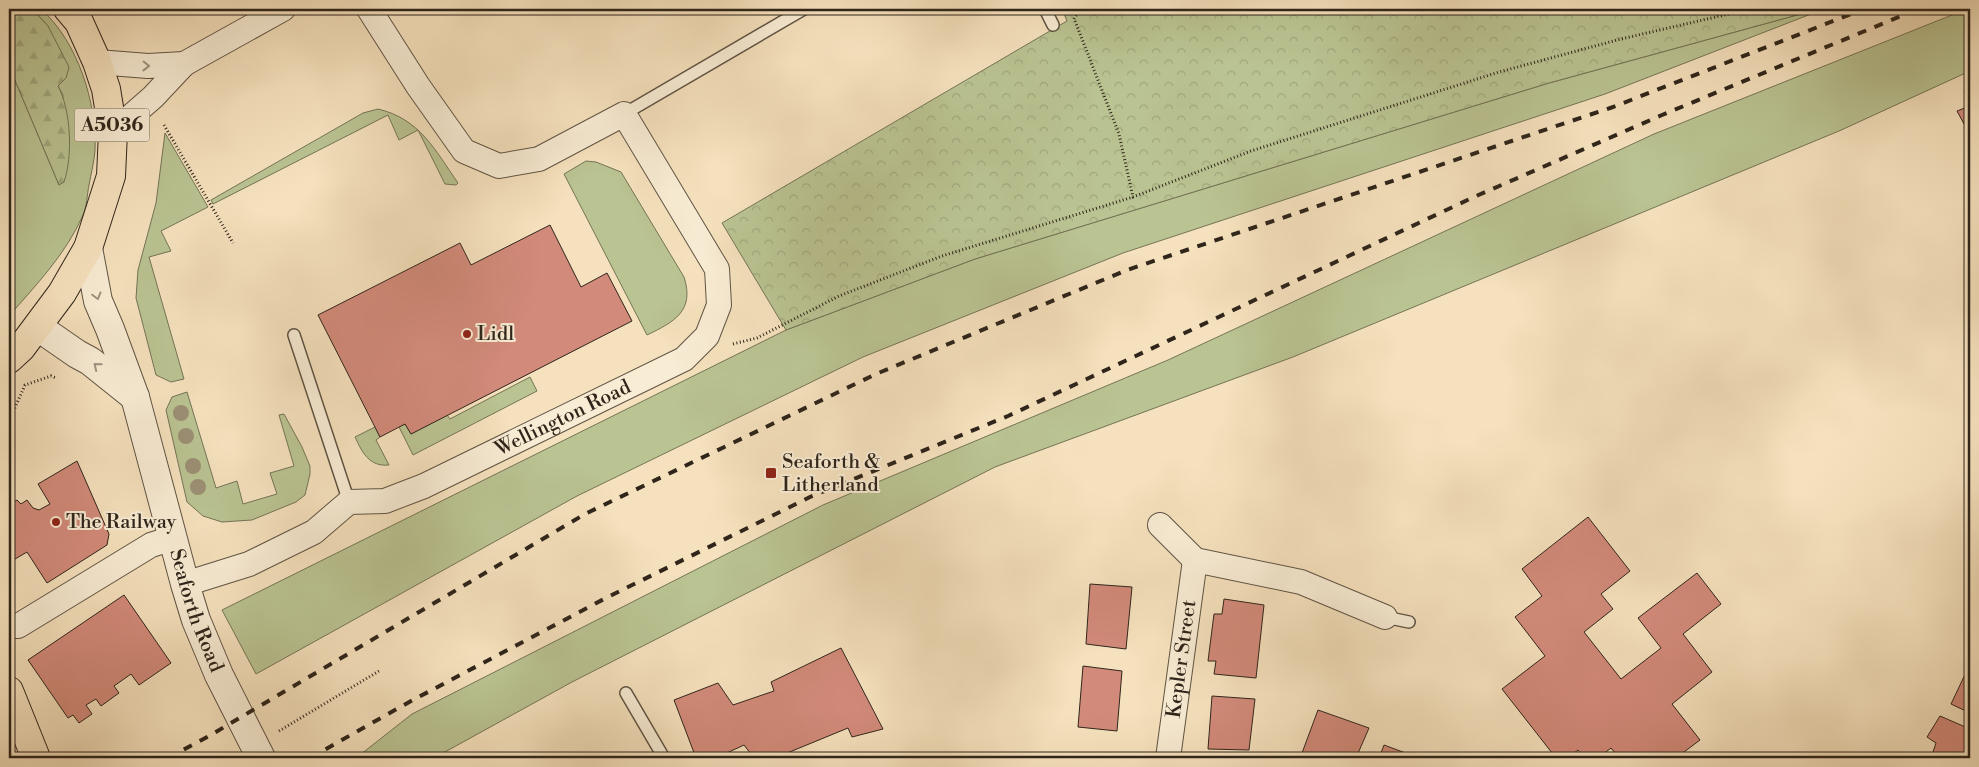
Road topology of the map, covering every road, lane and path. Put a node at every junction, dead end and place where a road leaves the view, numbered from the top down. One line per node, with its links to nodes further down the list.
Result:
1 (68, 9): 11 (highway, A5036)
2 (283, 9): 12 (street)
3 (370, 9): 13 (street)
4 (804, 9): 13 (lane)
5 (1045, 9): 10 (lane)
6 (1080, 9): 9 (path)
7 (1750, 9): 16 (path)
8 (1072, 14): 9 (path)
9 (1074, 19): 16 (path)
10 (1053, 25)
11 (97, 62): 12 (street, one-way to 12); 15 (highway, A5036)
12 (184, 64): 15 (street)
13 (624, 114): 24 (street, Wellington Road)
14 (158, 120): 17 (path)
15 (113, 132): 18 (highway, A5036)
16 (1133, 197): 21 (path)
17 (233, 243)
18 (88, 248): 19 (highway, A5036); 23 (street, Seaforth Road, one-way to 23)
19 (38, 327): 22 (highway, A5036); 23 (street, one-way to 19)
20 (294, 335): 24 (lane)
21 (730, 346)
22 (9, 359)
23 (135, 397): 26 (street, Seaforth Road)
24 (350, 502): 28 (street)
25 (1160, 525): 27 (street)
26 (173, 538): 28 (street, Seaforth Road); 31 (street)
27 (1195, 560): 29 (street); 38 (street, Kepler Street)
28 (185, 584): 35 (street, Seaforth Road)
29 (1385, 617): 30 (lane)
30 (1409, 622)
31 (18, 626)
32 (379, 671): 35 (path)
33 (9, 691): 36 (highway)
34 (626, 693): 37 (lane)
35 (258, 752)
36 (36, 758)
37 (664, 758)
38 (1168, 758)

